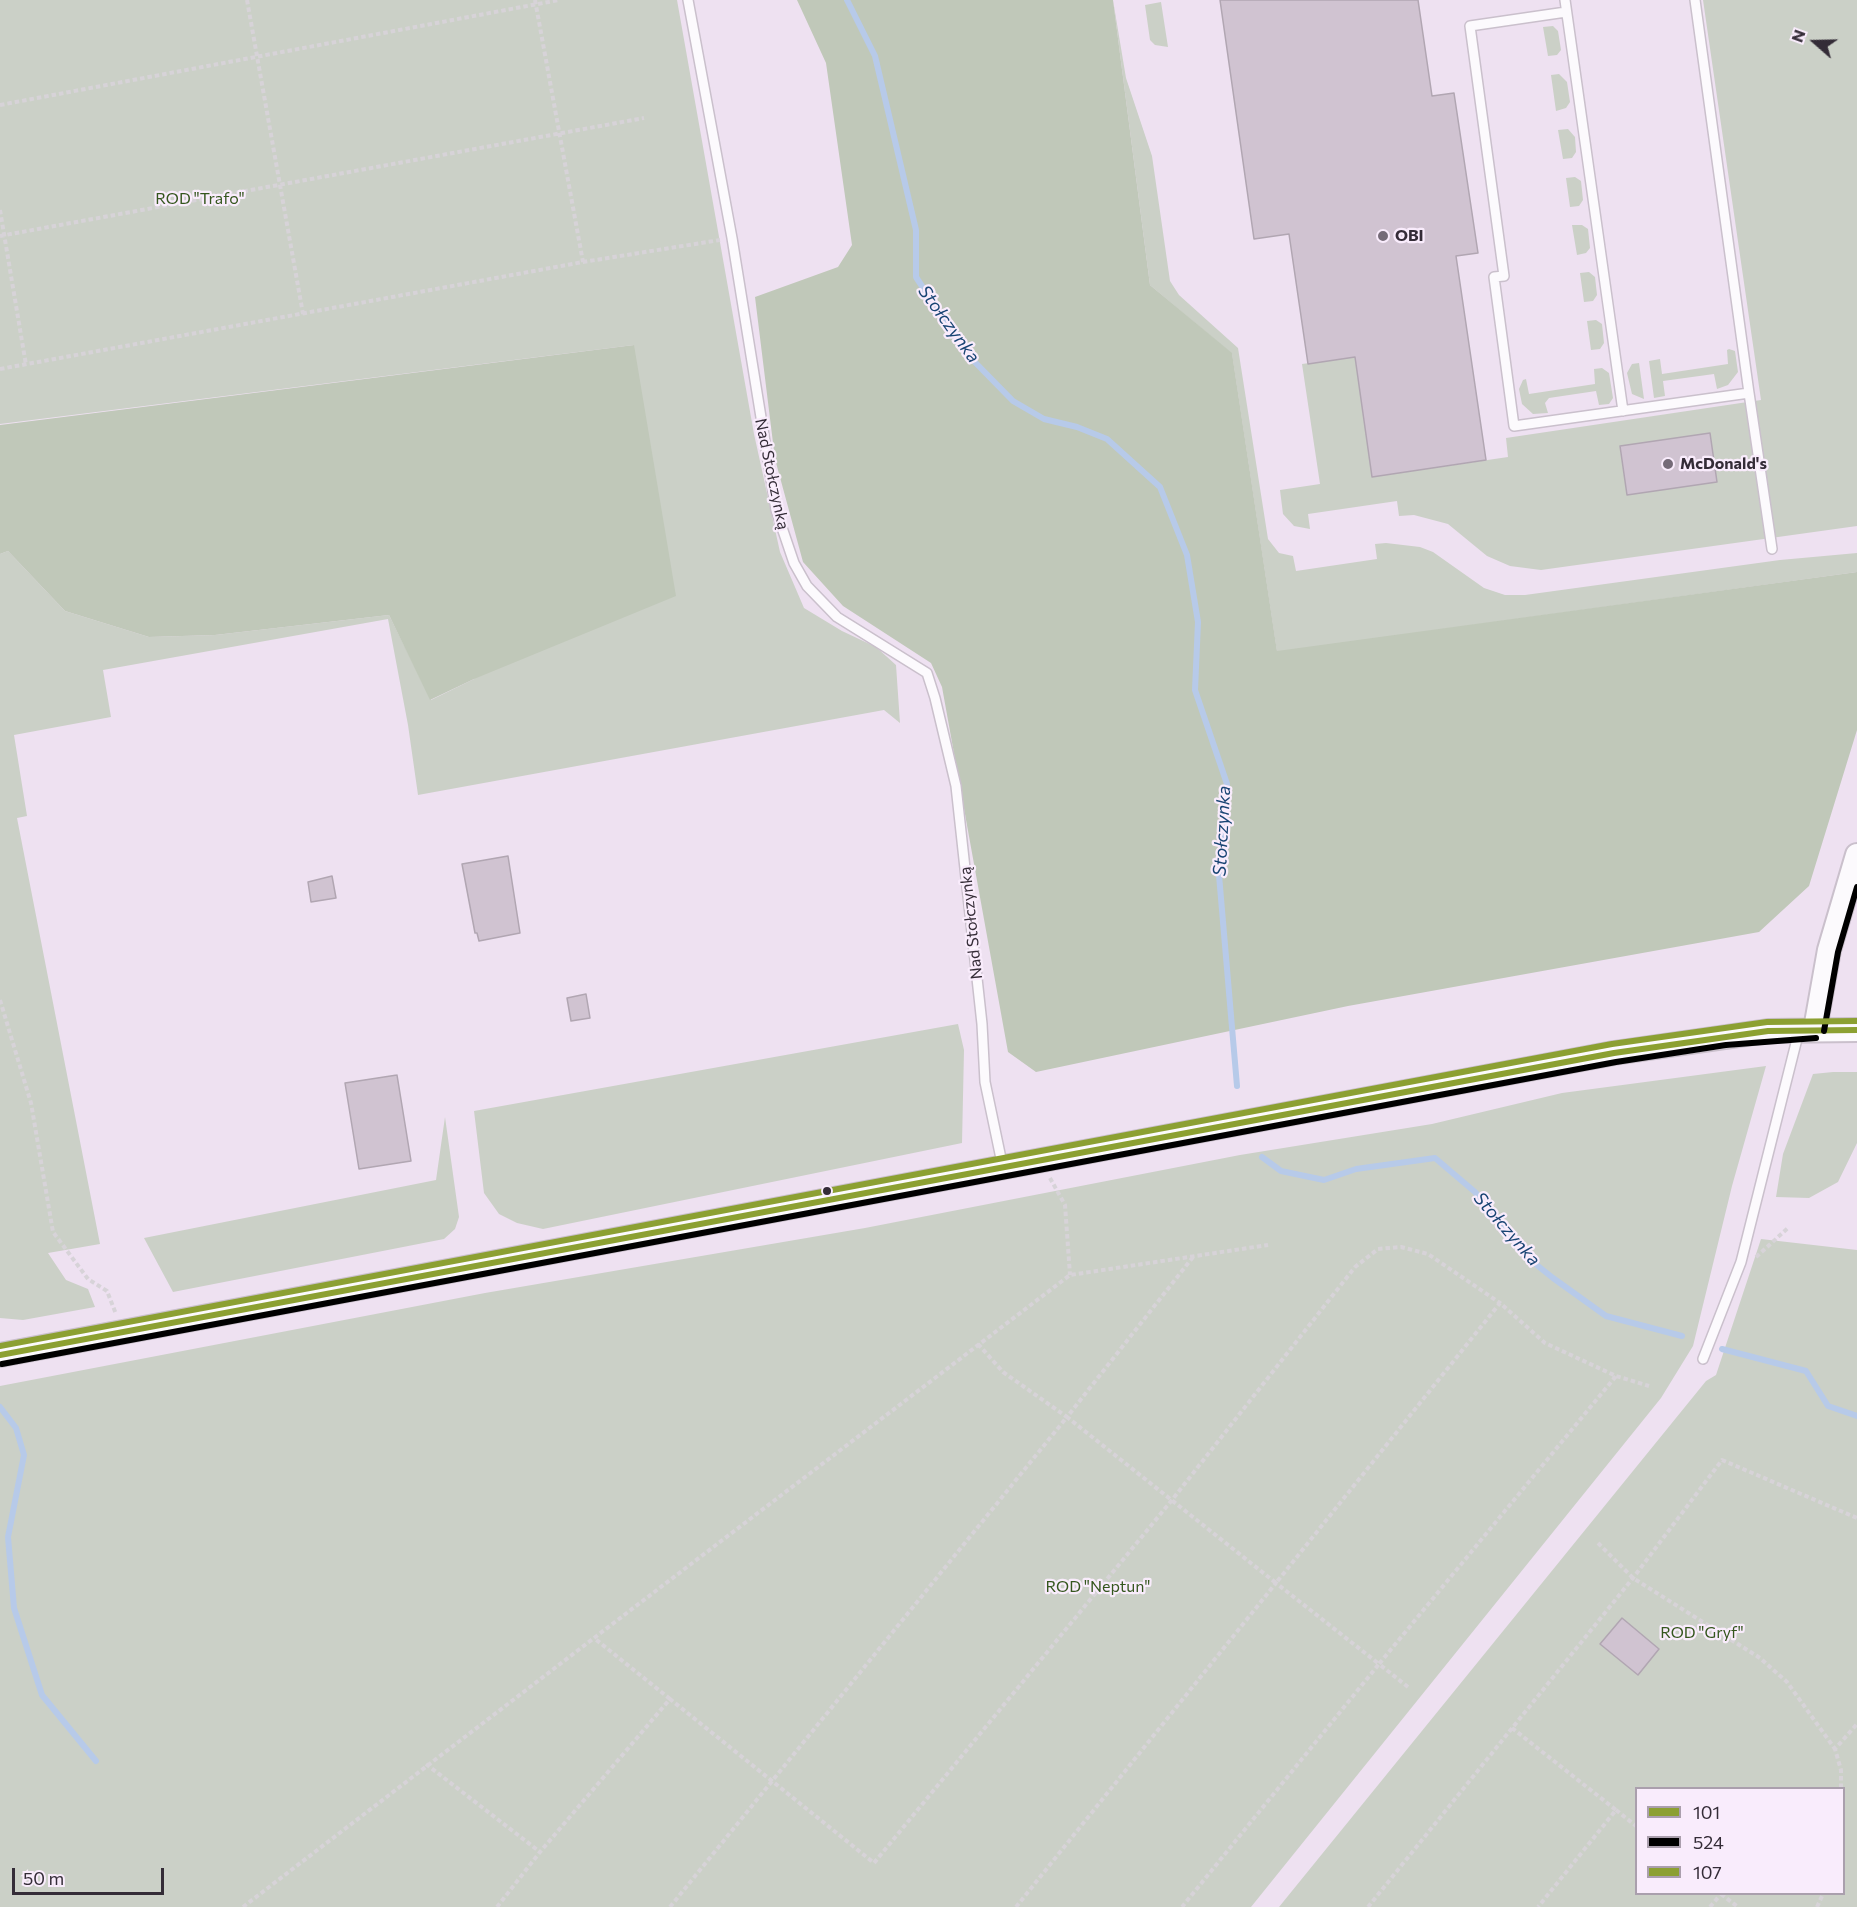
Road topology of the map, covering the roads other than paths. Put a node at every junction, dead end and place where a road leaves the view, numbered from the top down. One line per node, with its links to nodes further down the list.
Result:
1 (688, 0): 11 (lane, Nad Stołczynką)
2 (1564, 0): 4 (lane)
3 (1695, 0): 5 (lane)
4 (1566, 12): 6 (lane); 6 (lane)
5 (1749, 393): 6 (lane); 7 (lane)
6 (1623, 411)
7 (1772, 549)
8 (1857, 855): 9 (street)
9 (1807, 1029): 10 (street); 11 (street); 13 (lane)
10 (1857, 1030)
11 (1003, 1168): 12 (street)
12 (0, 1355)
13 (1702, 1359)

